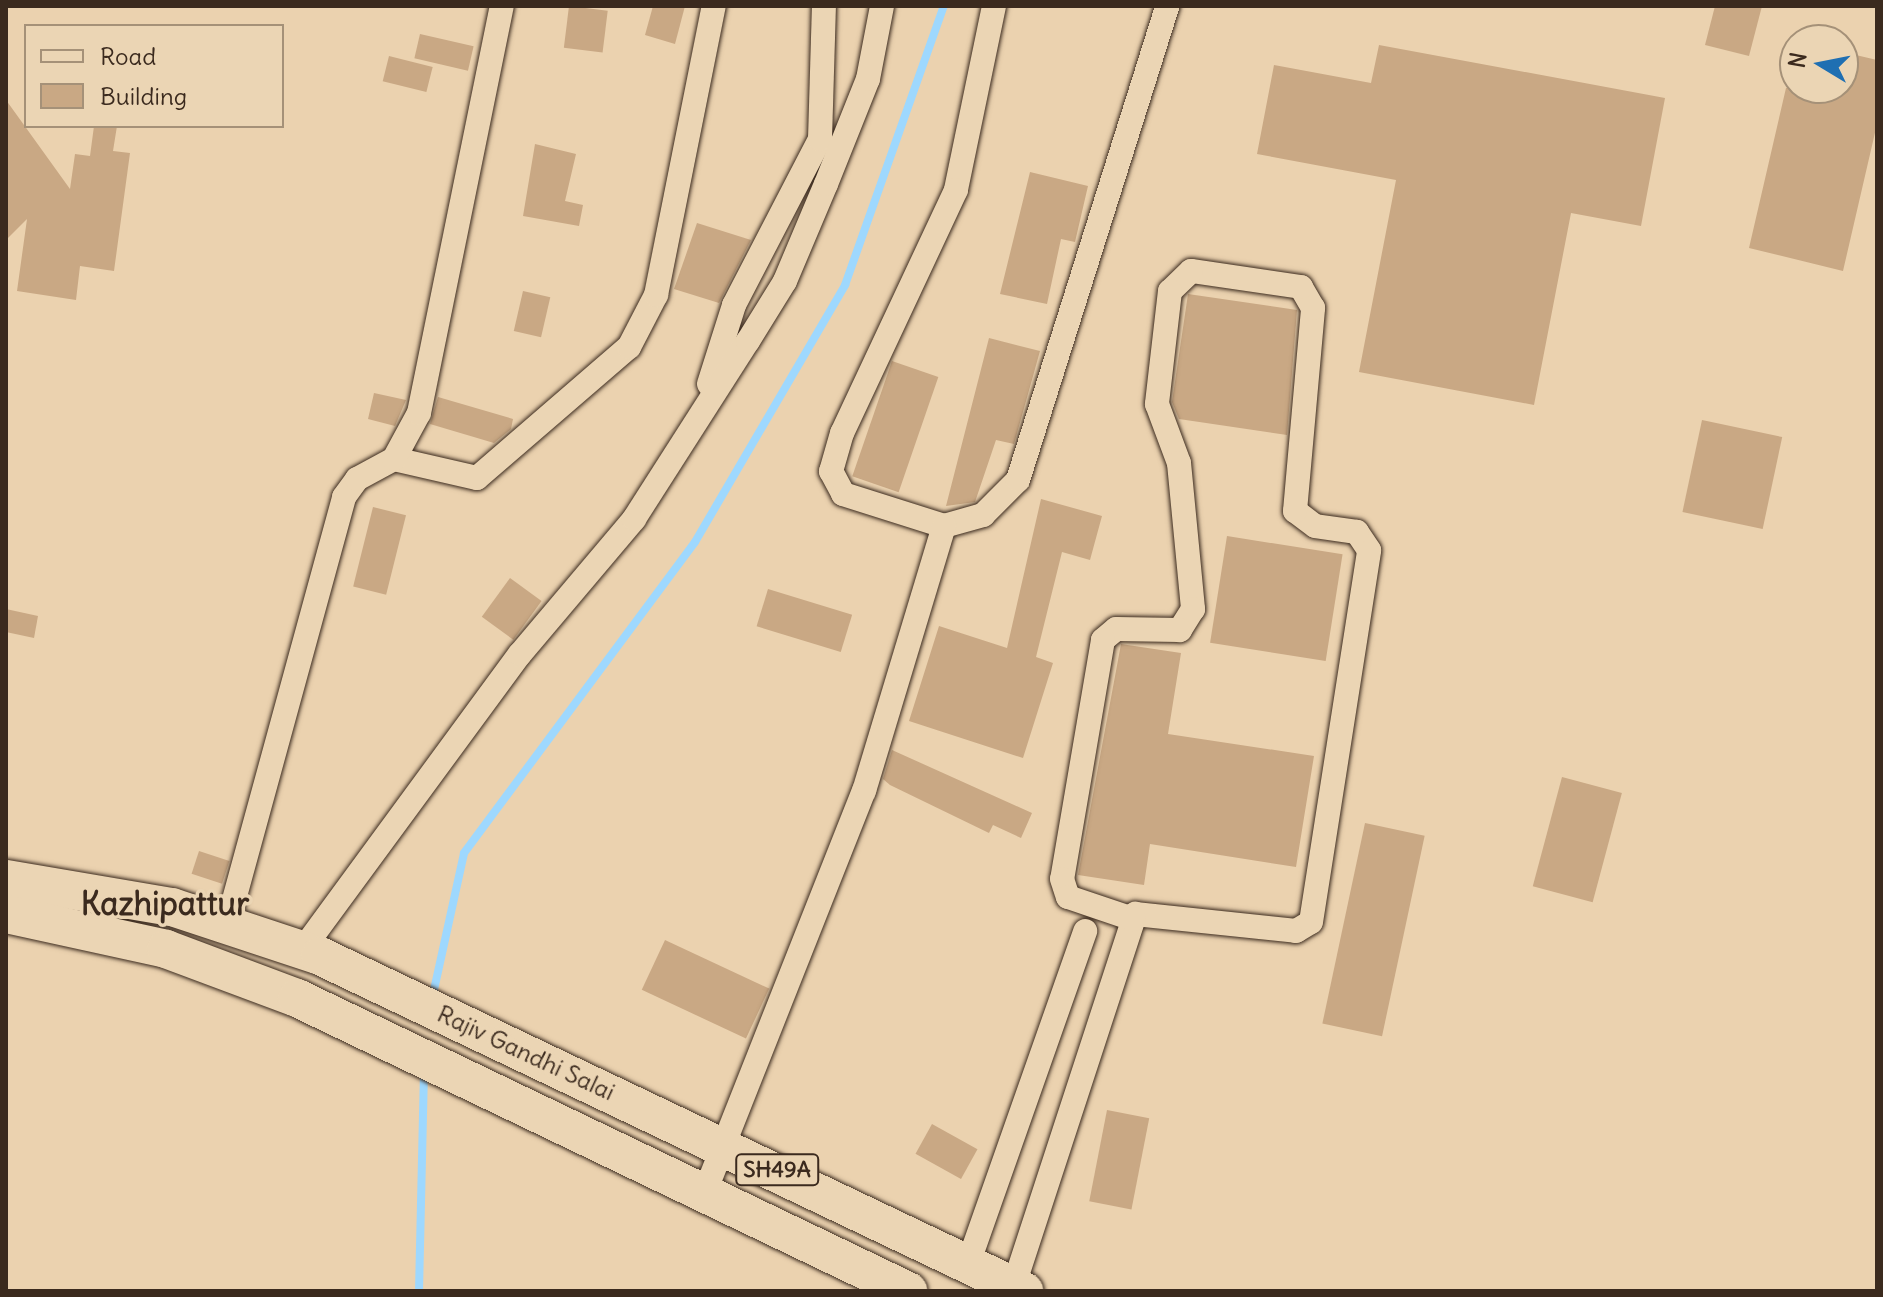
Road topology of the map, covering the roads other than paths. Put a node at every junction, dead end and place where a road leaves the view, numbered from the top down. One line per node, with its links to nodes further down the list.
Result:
1 (502, 6): 8 (street)
2 (714, 6): 8 (street)
3 (824, 6): 7 (street)
4 (882, 6): 7 (street)
5 (994, 6): 9 (street)
6 (1167, 6): 9 (street)
7 (701, 409): 15 (street)
8 (394, 459): 13 (street)
9 (944, 526): 16 (street)
10 (6, 879): 13 (main road, Rajiv Gandhi Salai / SH49A)
11 (6, 914): 17 (main road, Rajiv Gandhi Salai / SH49A)
12 (1133, 919): 12 (street); 19 (street)
13 (226, 929): 15 (main road, Rajiv Gandhi Salai / SH49A)
14 (1085, 931): 18 (street)
15 (312, 952): 16 (main road, Rajiv Gandhi Salai / SH49A)
16 (726, 1145): 17 (street); 18 (main road, Rajiv Gandhi Salai / SH49A)
17 (703, 1197): 20 (main road, Rajiv Gandhi Salai / SH49A)
18 (968, 1264): 19 (main road, Rajiv Gandhi Salai / SH49A)
19 (1017, 1289)
20 (908, 1291)

